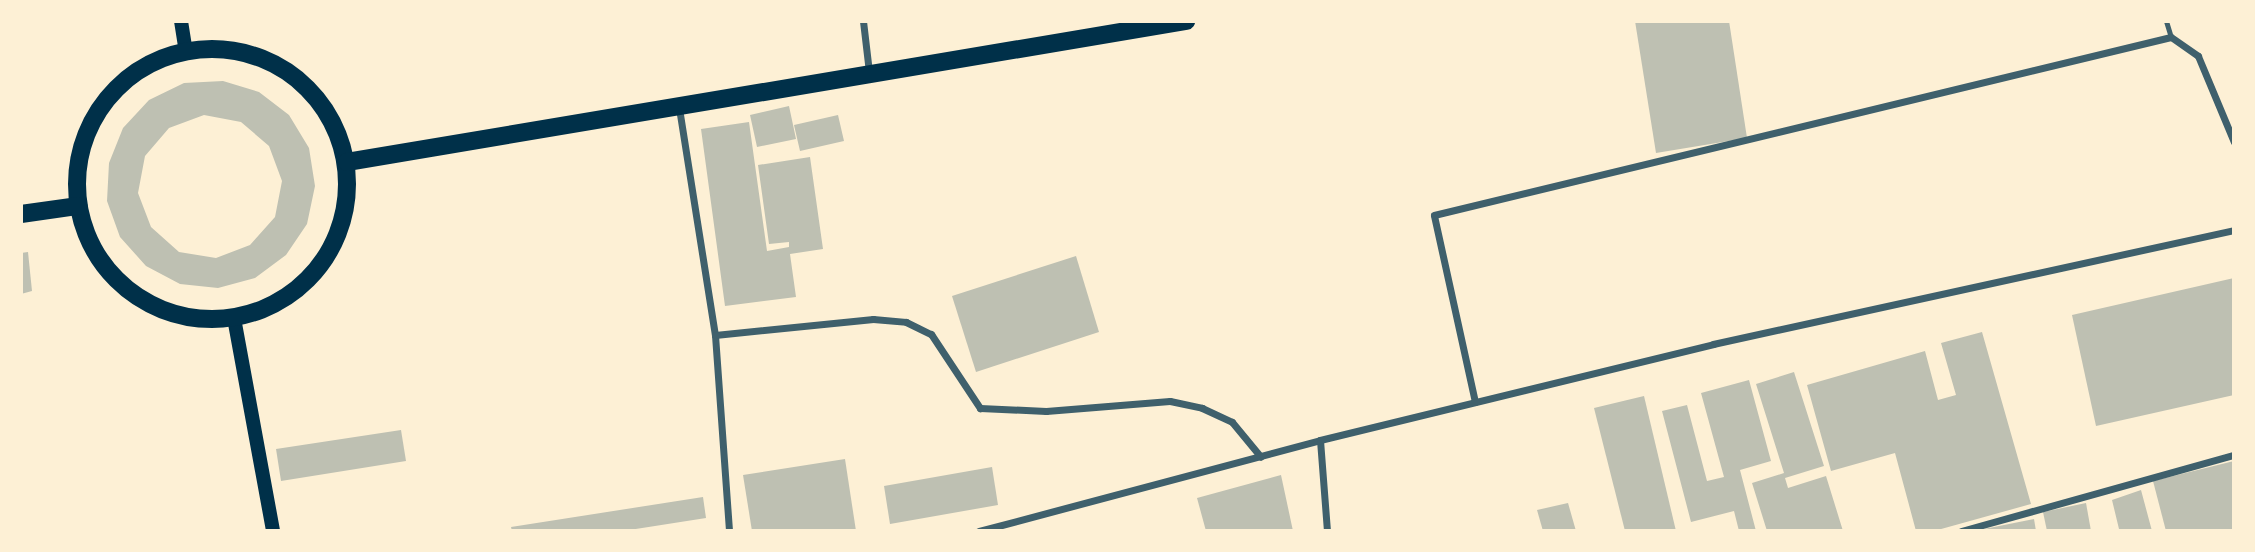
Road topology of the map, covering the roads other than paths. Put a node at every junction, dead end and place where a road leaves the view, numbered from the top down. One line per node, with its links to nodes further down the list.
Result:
1 (181, 21): 6 (main road)
2 (863, 21): 7 (street)
3 (1186, 21): 7 (main road)
4 (2166, 21): 5 (lane)
5 (2171, 37): 9 (street); 16 (street)
6 (186, 51): 10 (main road); 11 (main road)
7 (869, 72): 8 (main road)
8 (678, 104): 10 (main road); 15 (street)
9 (2234, 142)
10 (347, 162): 14 (main road)
11 (78, 206): 12 (main road); 14 (main road)
12 (21, 214)
13 (2234, 230): 16 (street)
14 (234, 318): 20 (main road)
15 (715, 335): 19 (street); 21 (street)
16 (1475, 402): 17 (street)
17 (1320, 440): 19 (street); 23 (street)
18 (2234, 455): 24 (street)
19 (1261, 457): 22 (street)
20 (273, 531)
21 (729, 531)
22 (979, 531)
23 (1327, 531)
24 (1961, 531)

